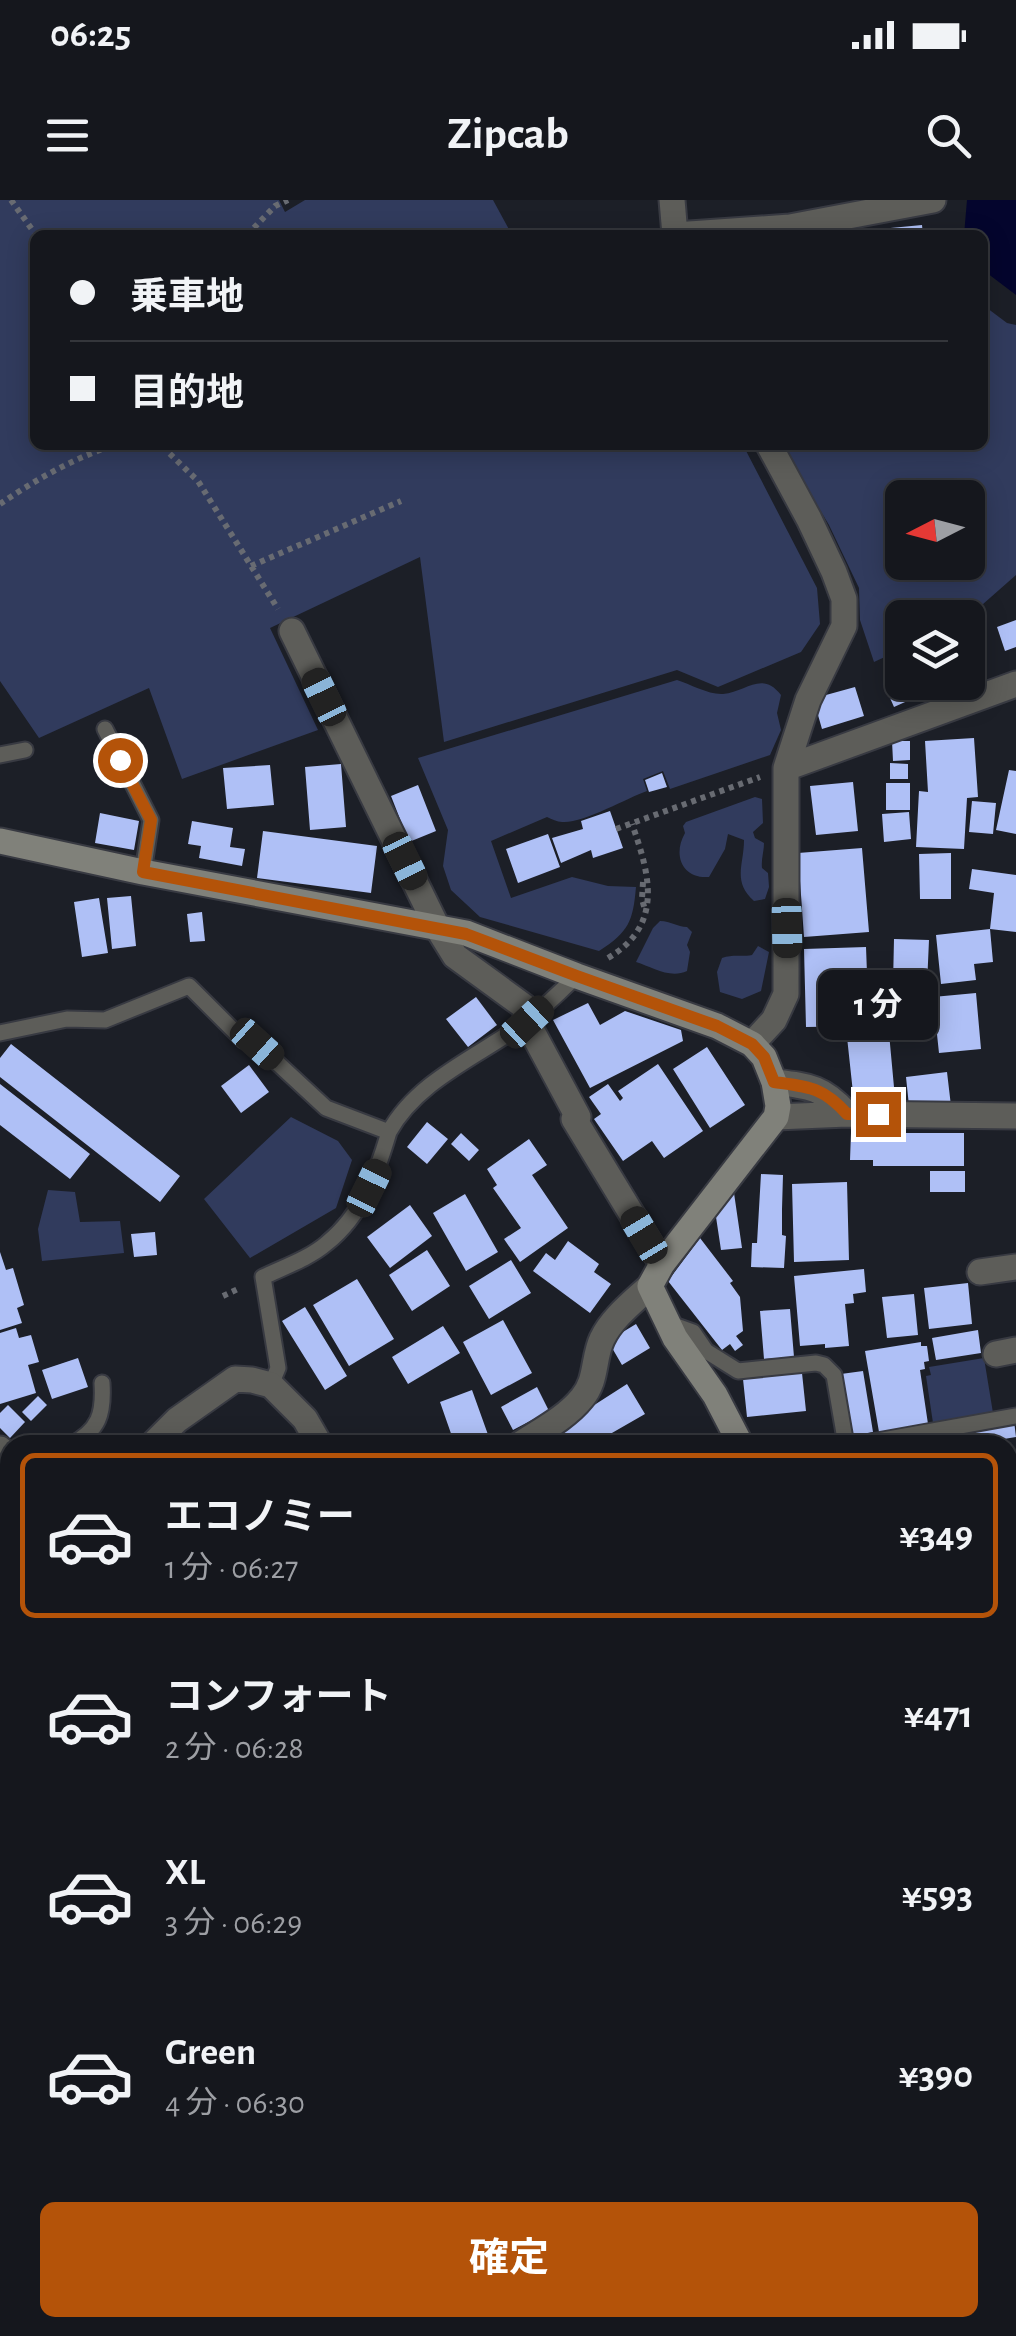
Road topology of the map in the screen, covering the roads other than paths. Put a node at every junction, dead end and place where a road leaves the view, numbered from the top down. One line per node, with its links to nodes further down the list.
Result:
1 (672, 200): 3 (street)
2 (933, 200): 4 (street)
3 (674, 230)
4 (757, 230)
5 (771, 450): 11 (street)
6 (292, 631): 14 (street)
7 (1016, 684): 11 (street)
8 (105, 729): 13 (lane)
9 (25, 750): 10 (lane)
10 (0, 755)
11 (771, 774): 18 (street)
12 (0, 842): 13 (street)
13 (143, 872): 14 (street)
14 (438, 927): 15 (street); 16 (street)
15 (577, 976): 16 (lane); 18 (street)
16 (527, 1022): 23 (lane); 26 (street)
17 (0, 1033): 23 (lane)
18 (752, 1044): 19 (street)
19 (774, 1082): 20 (street); 22 (street)
20 (847, 1114): 21 (street); 22 (street)
21 (1016, 1116)
22 (776, 1117): 26 (street)
23 (389, 1132): 29 (lane)
24 (1016, 1267): 25 (street)
25 (980, 1272)
26 (656, 1275): 27 (street); 34 (street)
27 (668, 1323): 35 (street); 36 (lane)
28 (102, 1383): 31 (lane)
29 (271, 1384): 32 (street); 33 (street)
30 (1016, 1416): 37 (lane)
31 (87, 1435)
32 (162, 1435)
33 (314, 1435)
34 (533, 1435)
35 (736, 1435)
36 (844, 1435)
37 (911, 1435)

